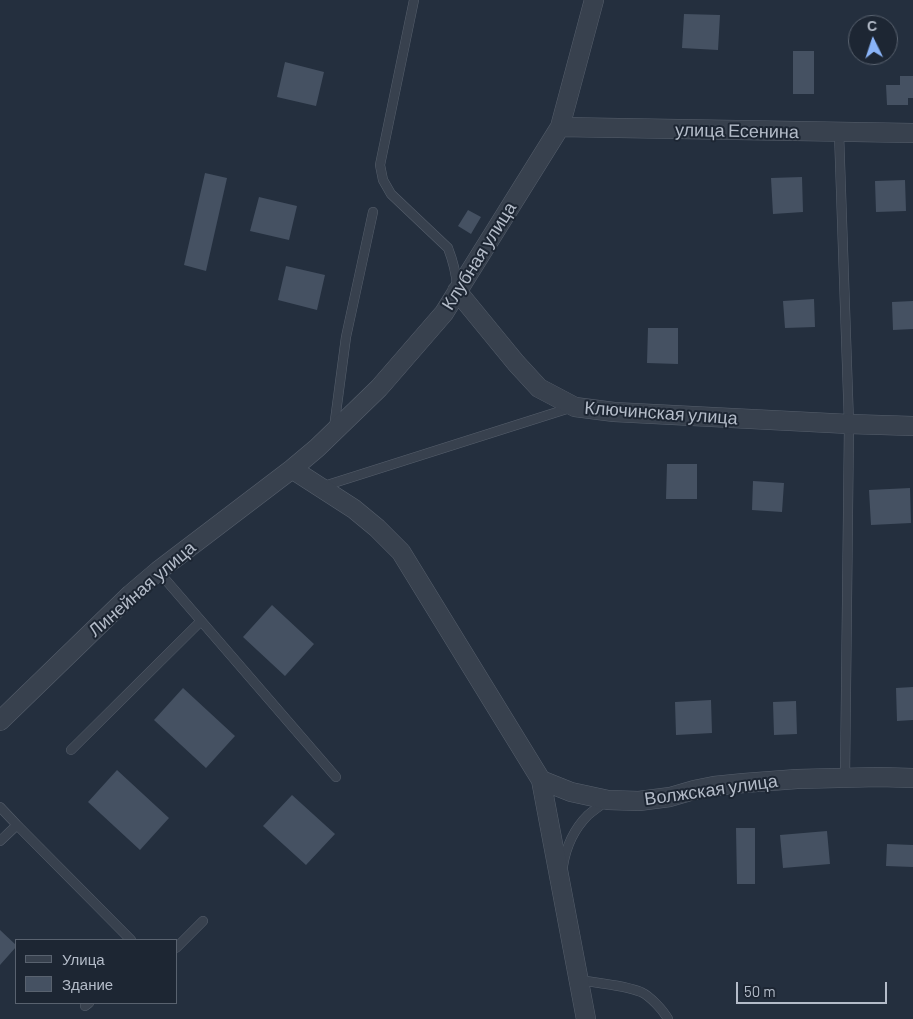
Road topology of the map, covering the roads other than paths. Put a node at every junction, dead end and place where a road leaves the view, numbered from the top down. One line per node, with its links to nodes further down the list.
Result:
1 (414, 0): 7 (lane)
2 (594, 0): 3 (street, Клубная улица)
3 (560, 127): 4 (street, улица Есенина); 7 (street, Клубная улица)
4 (838, 133): 5 (street, улица Есенина); 9 (lane)
5 (913, 133)
6 (373, 212): 11 (lane)
7 (457, 291): 8 (street, Ключинская улица); 11 (street, Клубная улица)
8 (575, 407): 9 (street, Ключинская улица); 13 (lane)
9 (849, 424): 10 (street, Ключинская улица); 19 (lane)
10 (913, 426)
11 (334, 431): 12 (street, Клубная улица)
12 (292, 469): 13 (street); 14 (street, Линейная улица)
13 (321, 487): 21 (street)
14 (158, 571): 15 (lane); 16 (street, Линейная улица)
15 (201, 621): 17 (lane); 18 (lane)
16 (1, 718)
17 (71, 750)
18 (336, 777)
19 (845, 778): 20 (street, Волжская улица); 22 (street, Волжская улица)
20 (913, 778)
21 (541, 780): 22 (street, Волжская улица); 26 (street)
22 (608, 800): 26 (lane)
23 (0, 807): 24 (lane)
24 (17, 825): 25 (lane); 28 (lane)
25 (0, 842)
26 (561, 881): 30 (street)
27 (203, 921): 29 (lane)
28 (130, 939)
29 (178, 946)
30 (579, 980): 31 (street); 32 (lane)
31 (586, 1019)
32 (668, 1019)

